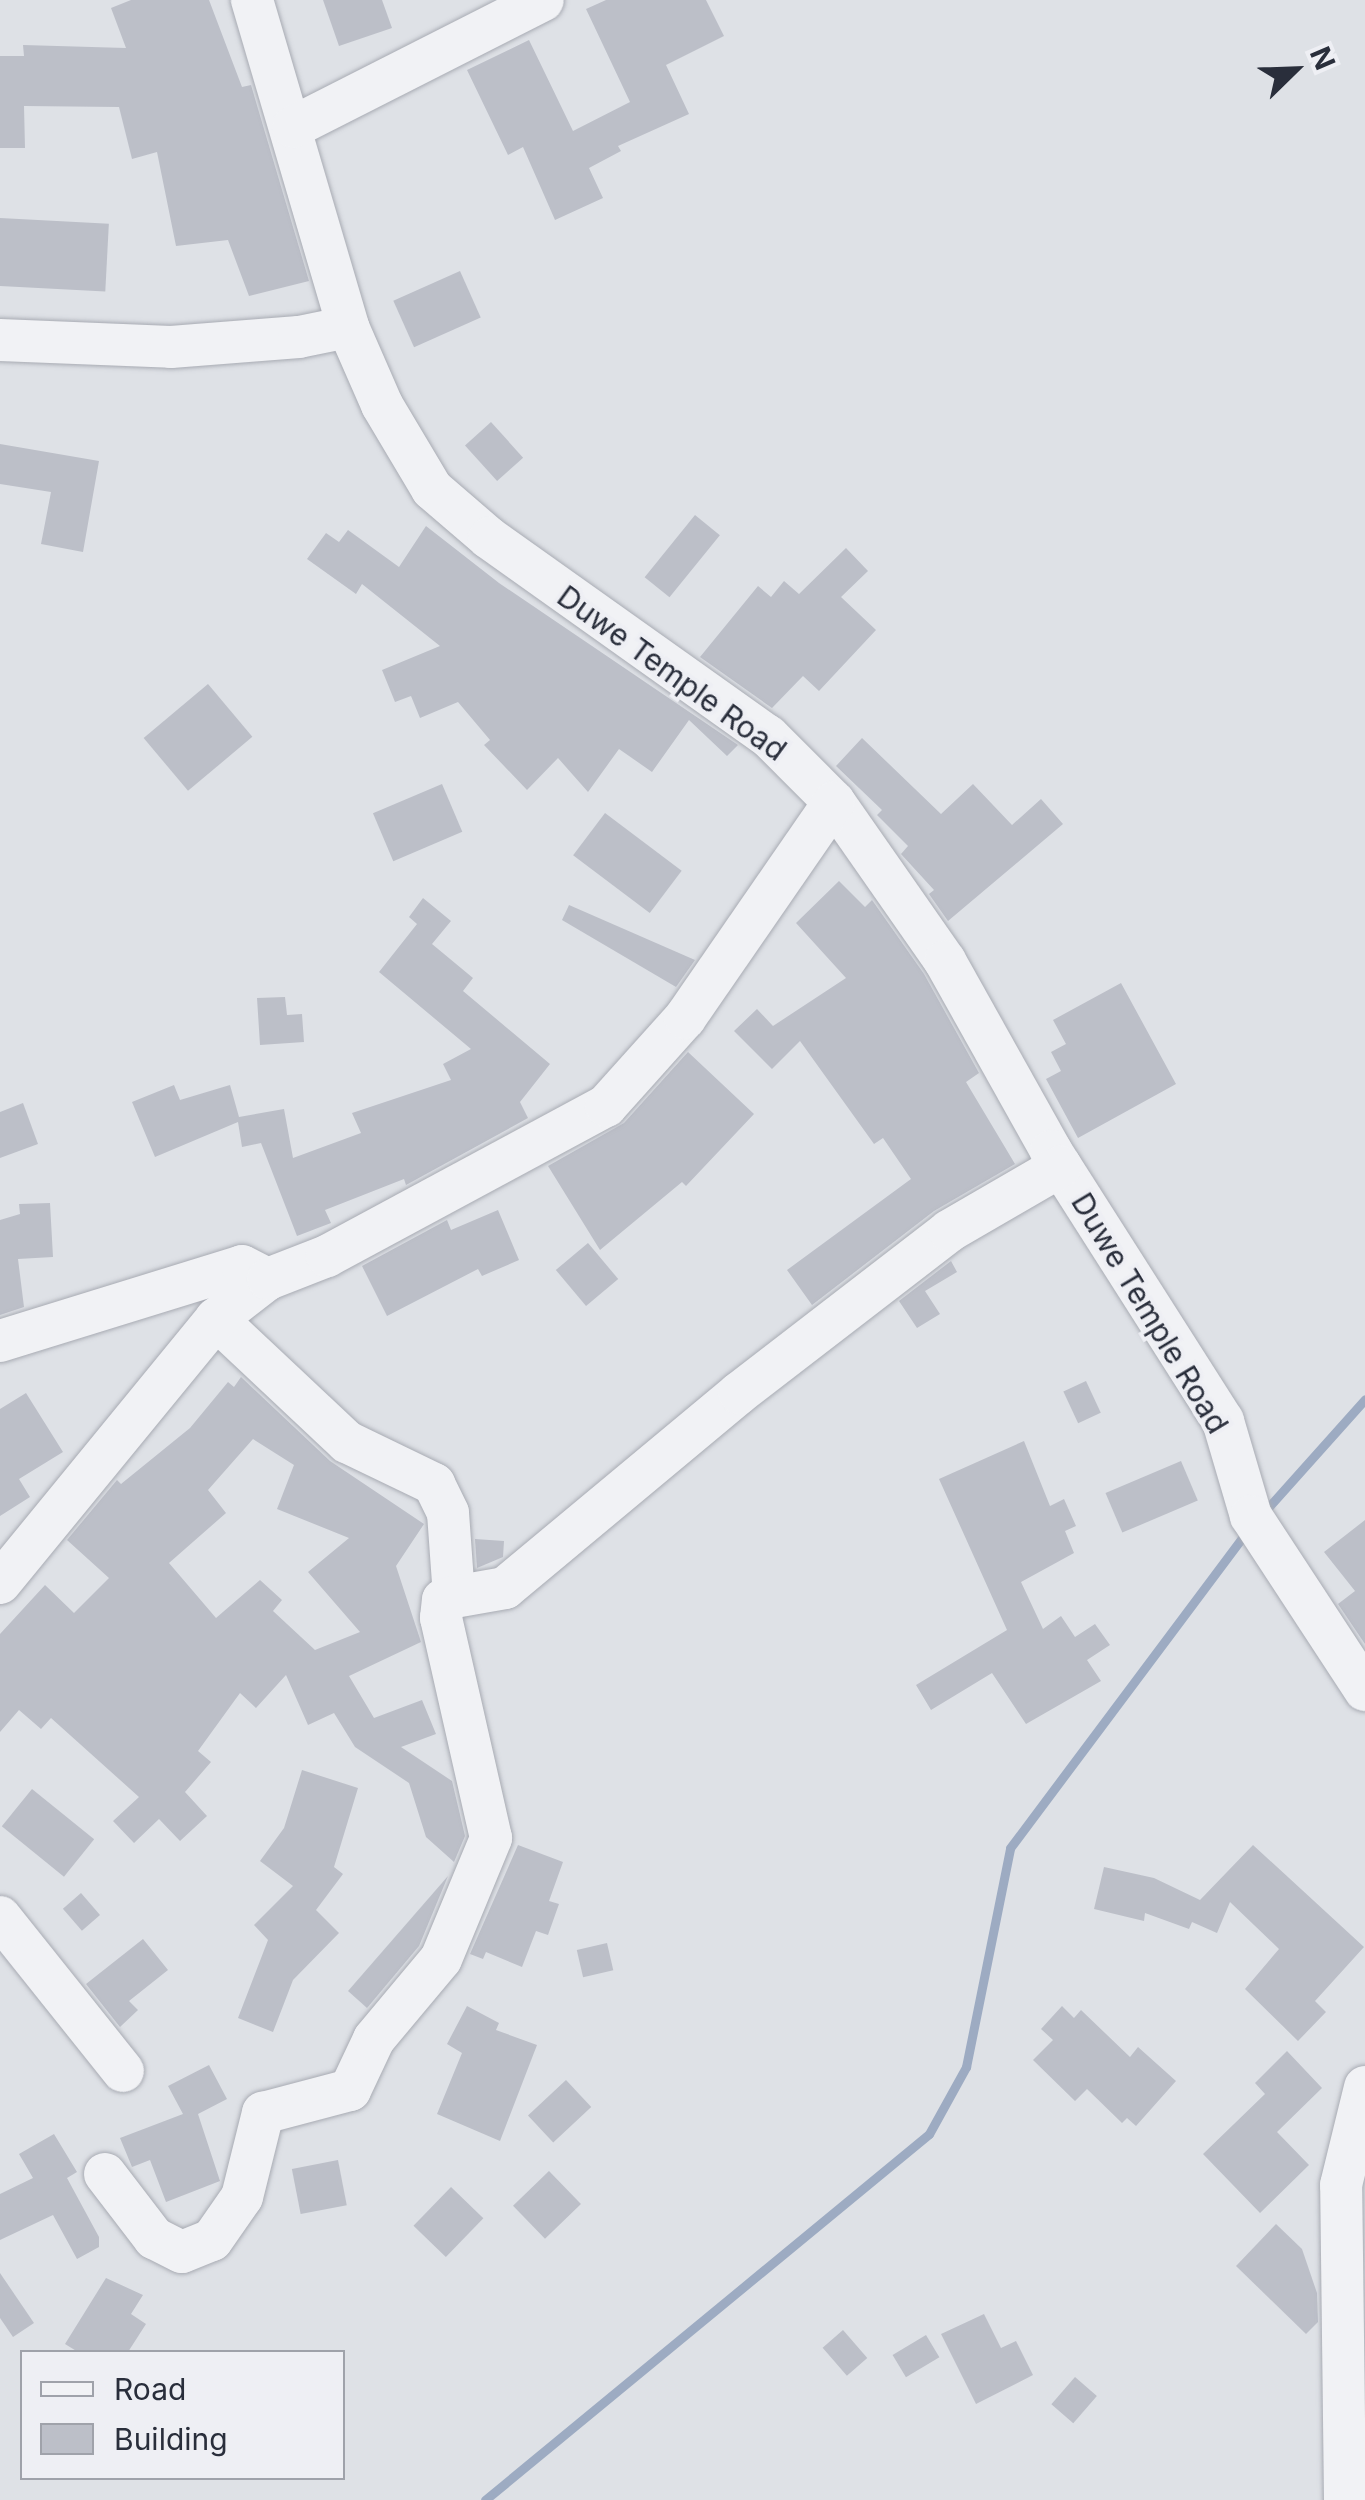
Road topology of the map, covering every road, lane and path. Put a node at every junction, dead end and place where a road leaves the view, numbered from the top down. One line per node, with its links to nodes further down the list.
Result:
1 (252, 0): 3 (street, Duwe Temple Road)
2 (544, 0): 3 (street)
3 (294, 128): 4 (street, Duwe Temple Road)
4 (348, 326): 5 (street); 6 (street, Duwe Temple Road)
5 (0, 340)
6 (834, 802): 7 (street, Duwe Temple Road); 8 (street)
7 (1060, 1166): 12 (street); 13 (street, Duwe Temple Road)
8 (268, 1279): 9 (street); 10 (street)
9 (216, 1319): 11 (street); 12 (street)
10 (0, 1341)
11 (0, 1583)
12 (454, 1597): 17 (street)
13 (1365, 1690)
14 (0, 1916): 15 (street)
15 (123, 2071)
16 (1365, 2087): 18 (street)
17 (105, 2174)
18 (1346, 2500)

